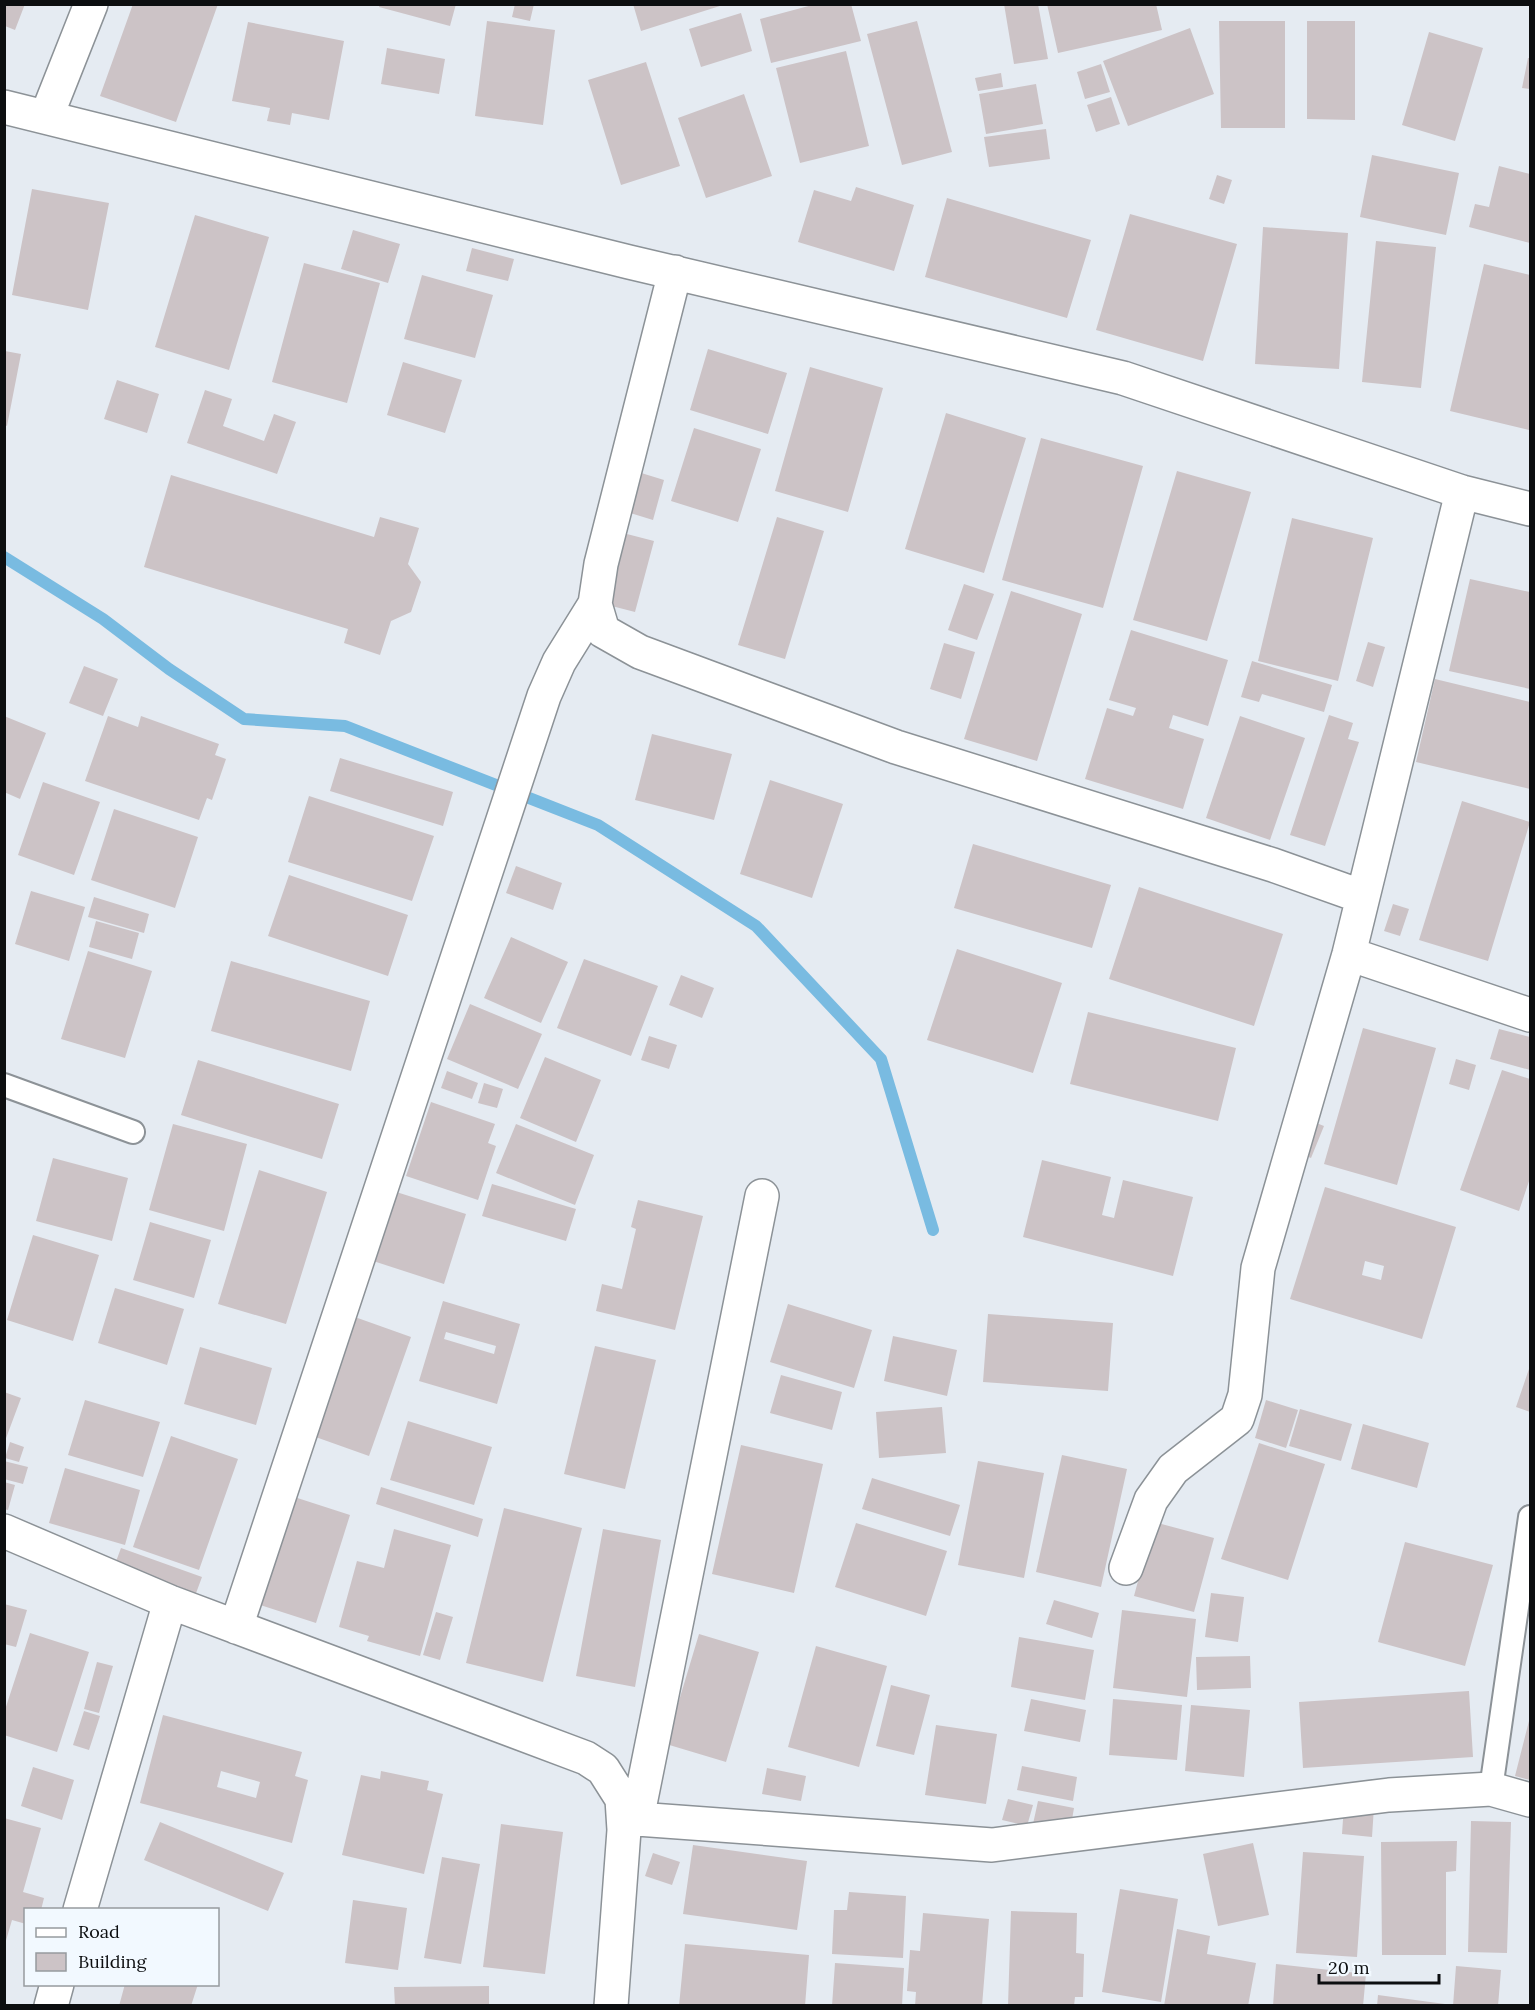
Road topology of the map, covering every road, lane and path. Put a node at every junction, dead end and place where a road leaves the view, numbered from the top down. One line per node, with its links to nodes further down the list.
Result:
1 (91, 4): 3 (street)
2 (4, 107): 3 (street)
3 (47, 115): 4 (street)
4 (675, 272): 5 (street); 7 (street)
5 (1462, 492): 6 (street); 8 (street)
6 (1530, 508)
7 (595, 604): 8 (street); 18 (street)
8 (1363, 897): 9 (street)
9 (1349, 954): 10 (street); 16 (street)
10 (1530, 1015)
11 (4, 1085): 12 (lane)
12 (133, 1132)
13 (762, 1196): 21 (street)
14 (1530, 1517): 19 (lane)
15 (4, 1531): 17 (street)
16 (1126, 1568)
17 (170, 1602): 18 (street); 22 (street)
18 (236, 1627): 21 (street)
19 (1491, 1789): 20 (street); 21 (street)
20 (1530, 1800)
21 (629, 1809): 25 (street)
22 (81, 1908)
23 (56, 1986): 24 (street)
24 (51, 2006)
25 (611, 2006)

